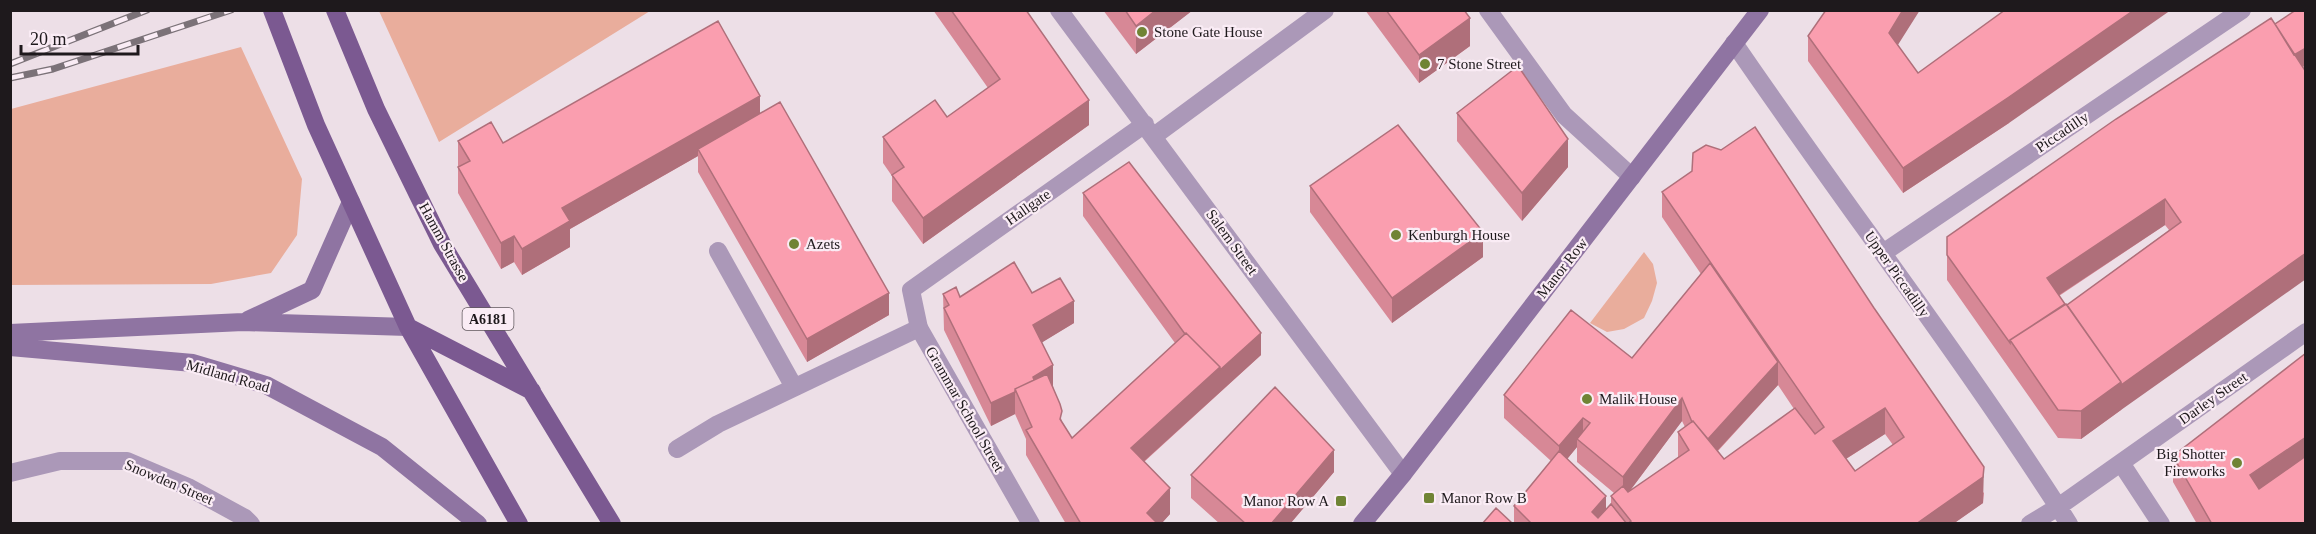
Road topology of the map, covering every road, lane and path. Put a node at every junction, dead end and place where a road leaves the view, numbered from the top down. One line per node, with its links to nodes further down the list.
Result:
1 (272, 10): 11 (main road)
2 (335, 10): 22 (main road, Hamm Strasse / A6181)
3 (1059, 10): 9 (street, Salem Street)
4 (1325, 10): 9 (street, Hallgate)
5 (1488, 10): 10 (street)
6 (1760, 10): 8 (street, Manor Row)
7 (2242, 10): 13 (street, Piccadilly)
8 (1734, 43): 10 (street, Manor Row); 13 (street, Upper Piccadilly)
9 (1149, 130): 14 (street, Hallgate); 26 (street, Salem Street)
10 (1632, 177): 26 (street, Manor Row)
11 (351, 202): 15 (street); 16 (main road)
12 (718, 251): 21 (street)
13 (1883, 253): 27 (street, Upper Piccadilly)
14 (911, 290): 17 (street, Grammar School Street)
15 (243, 322): 16 (street); 19 (street)
16 (408, 327): 22 (main road); 30 (main road)
17 (919, 328): 21 (street); 32 (street, Grammar School Street)
18 (2306, 332): 24 (street, Darley Street)
19 (10, 333)
20 (10, 347): 29 (street, Midland Road)
21 (794, 387): 23 (street)
22 (533, 392): 31 (main road, Hamm Strasse / A6181)
23 (677, 449)
24 (2121, 463): 27 (street, Darley Street); 36 (street)
25 (10, 474): 28 (street, Snowden Street)
26 (1403, 474): 33 (street, Manor Row)
27 (2058, 507): 34 (street, Darley Street); 35 (street, Upper Piccadilly)
28 (251, 524)
29 (478, 524)
30 (519, 524)
31 (612, 524)
32 (1031, 524)
33 (1362, 524)
34 (2030, 524)
35 (2069, 524)
36 (2161, 524)

